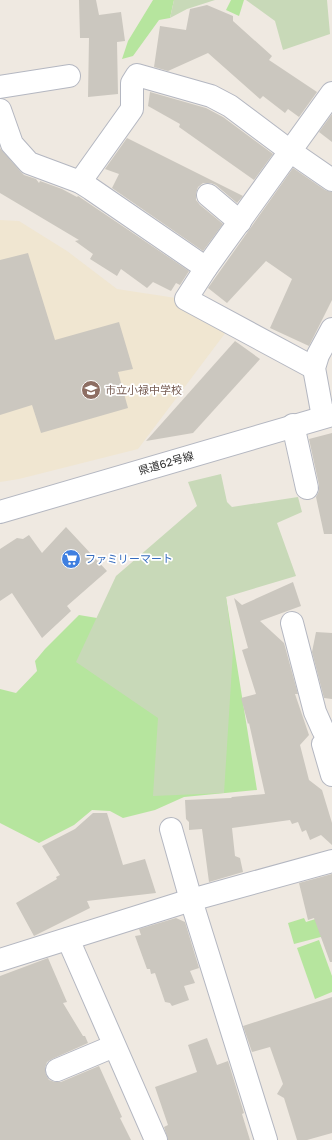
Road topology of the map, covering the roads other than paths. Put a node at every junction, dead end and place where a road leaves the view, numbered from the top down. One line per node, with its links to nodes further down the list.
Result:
1 (68, 76): 2 (street)
2 (0, 87)
3 (332, 93): 5 (street)
4 (0, 110): 7 (street)
5 (290, 151): 6 (street); 7 (street); 9 (street)
6 (332, 180)
7 (80, 182): 10 (street)
8 (208, 196): 9 (street)
9 (240, 222): 10 (street)
10 (206, 268): 12 (street)
11 (332, 329): 12 (street)
12 (314, 368): 13 (street)
13 (328, 416): 14 (street, 県道62号線)
14 (293, 426): 15 (street); 16 (street, 県道62号線)
15 (307, 488)
16 (0, 512)
17 (292, 623): 18 (street)
18 (331, 735): 19 (street)
19 (332, 775)
20 (171, 829): 22 (street)
21 (332, 861): 22 (street)
22 (191, 900): 23 (street); 28 (street)
23 (68, 939): 24 (street); 25 (street)
24 (0, 960)
25 (114, 1046): 26 (street); 27 (street)
26 (57, 1070)
27 (156, 1140)
28 (266, 1140)

